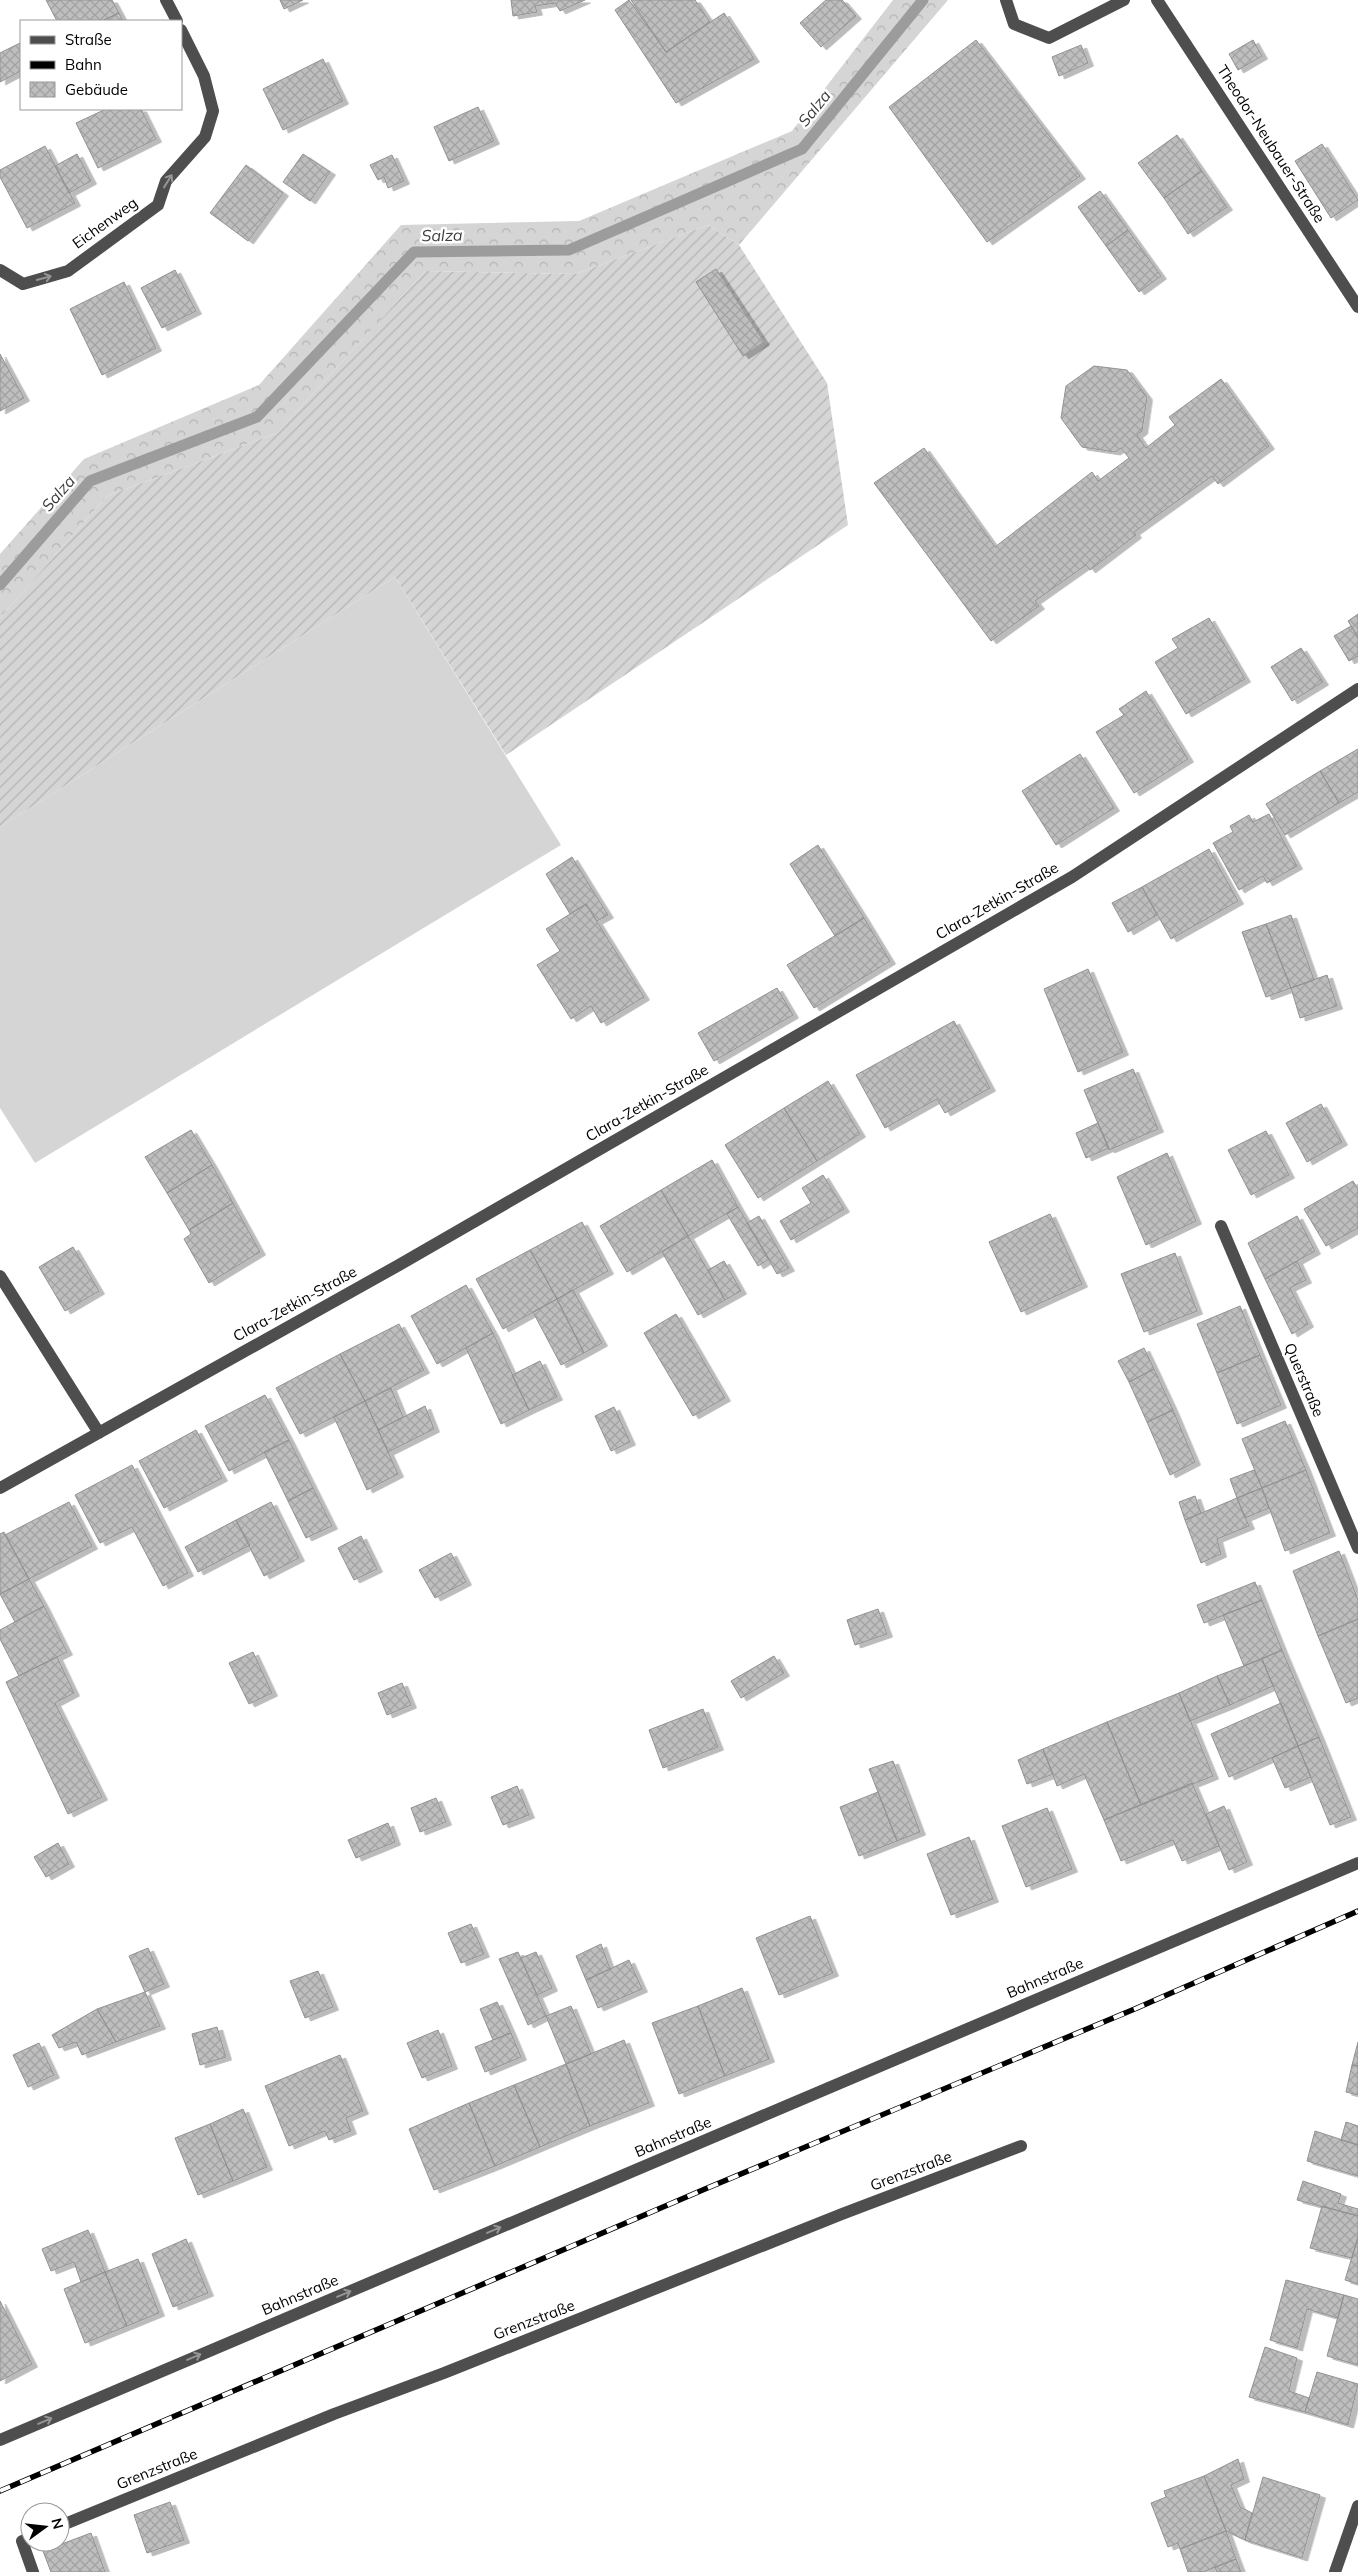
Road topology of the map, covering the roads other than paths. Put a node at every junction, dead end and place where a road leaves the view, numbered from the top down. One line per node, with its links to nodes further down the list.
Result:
1 (166, 0): 5 (street)
2 (1006, 0): 3 (street)
3 (1124, 0)
4 (1157, 0): 8 (street, Theodor-Neubauer-Straße)
5 (176, 20)
6 (182, 32): 7 (street, Eichenweg, one-way to 6)
7 (0, 270)
8 (1358, 306)
9 (1358, 689): 12 (street, Clara-Zetkin-Straße)
10 (1221, 1226): 14 (street, Querstraße)
11 (0, 1276): 12 (street)
12 (99, 1433): 13 (street, Clara-Zetkin-Straße)
13 (0, 1488)
14 (1358, 1548)
15 (1358, 1863): 17 (street, Bahnstraße, one-way to 15)
16 (1021, 2146): 19 (street, Grenzstraße)
17 (0, 2440)
18 (1358, 2506): 22 (street)
19 (70, 2522)
20 (26, 2552): 21 (street)
21 (33, 2572)
22 (1335, 2572)

